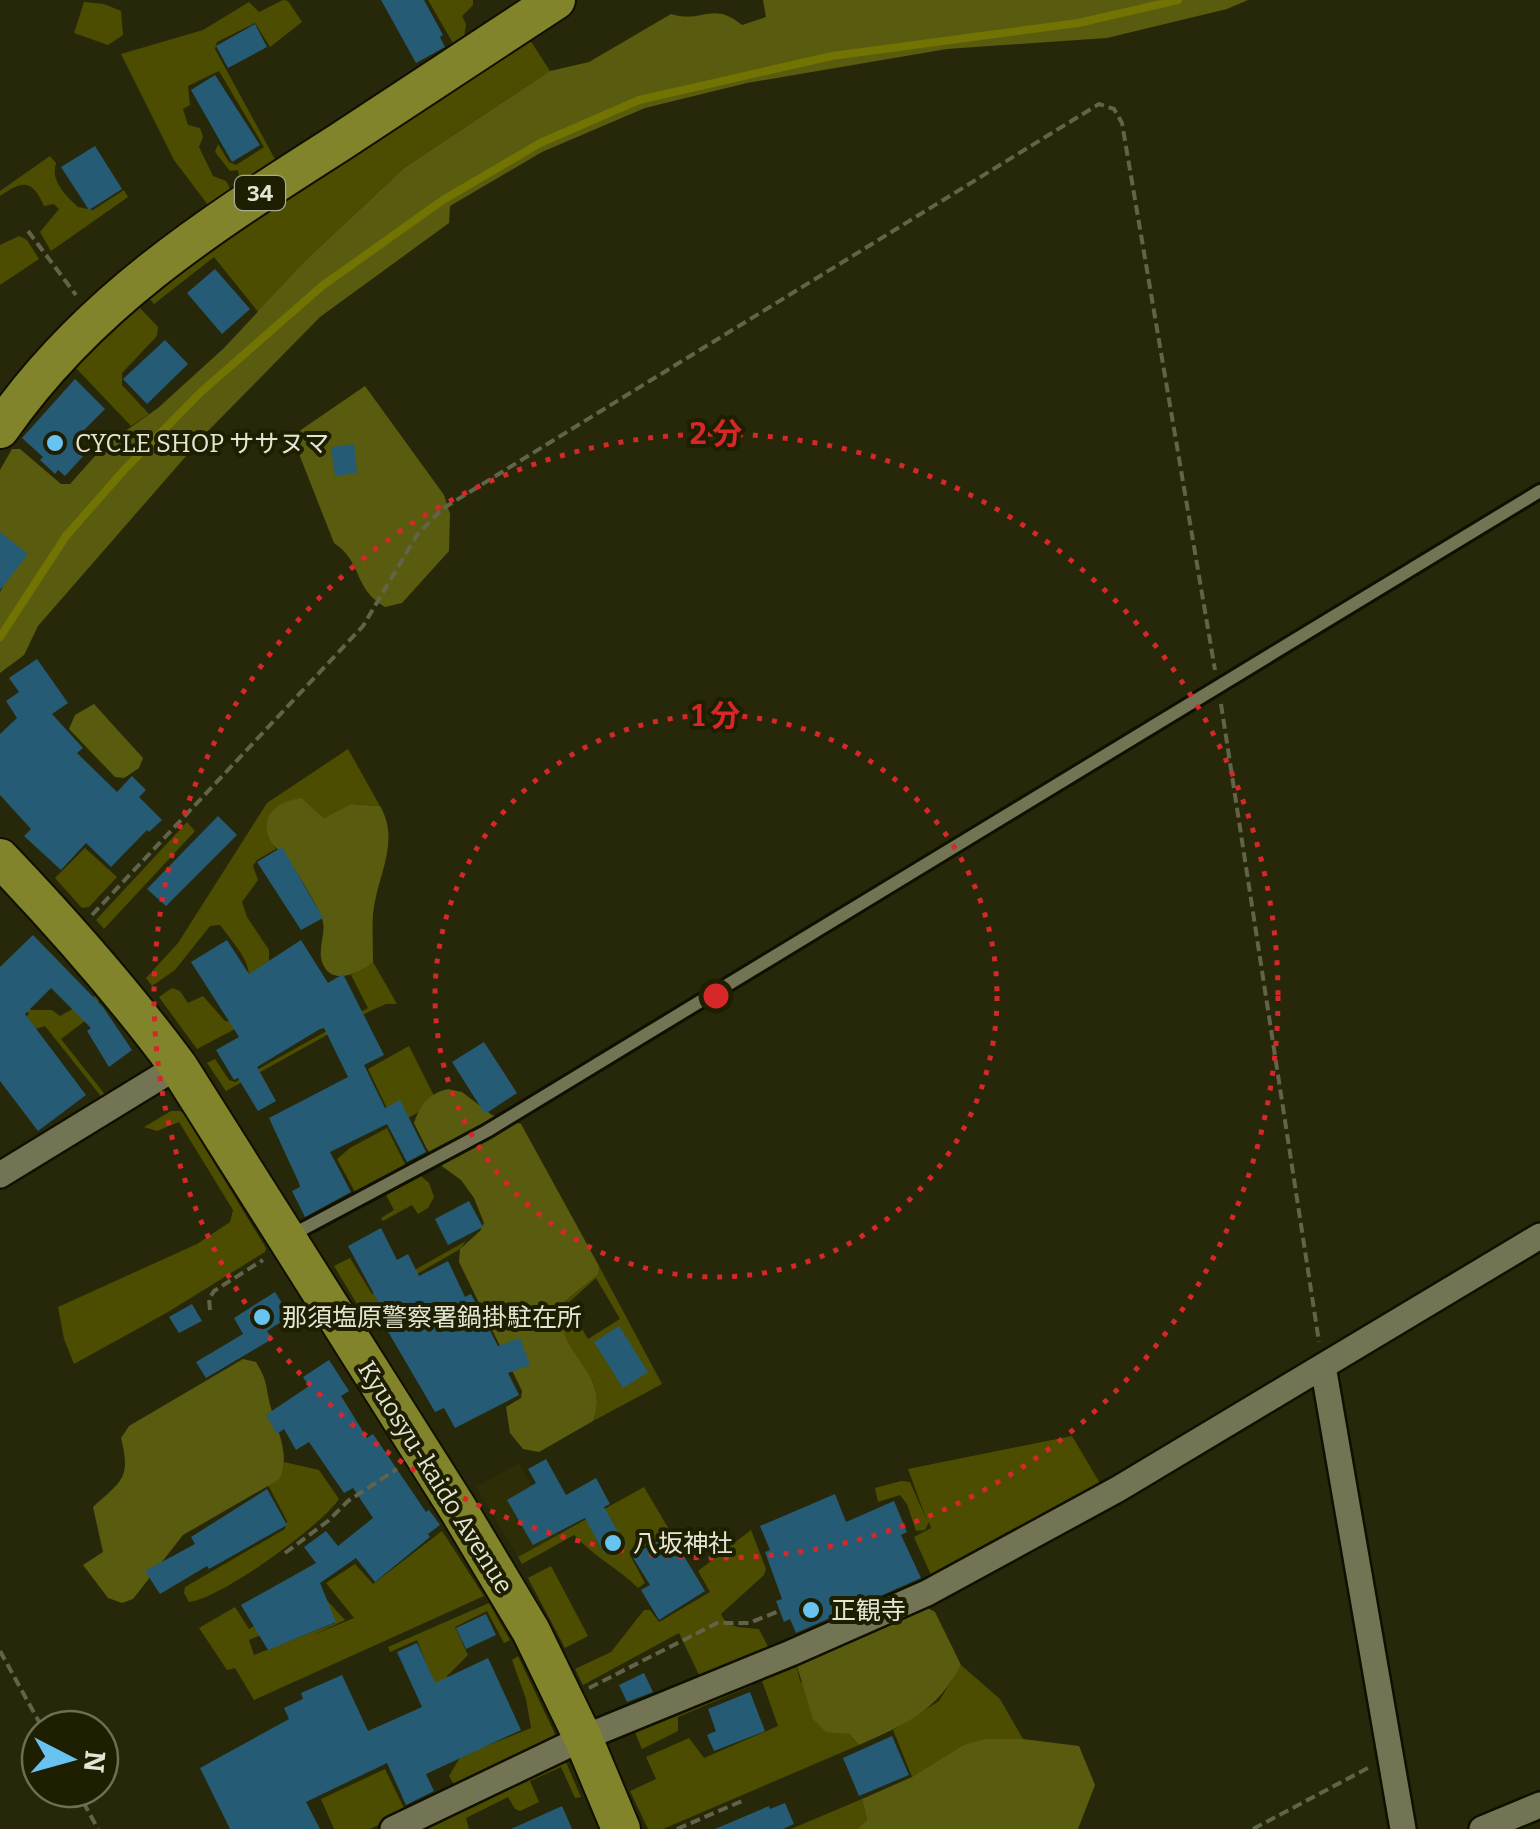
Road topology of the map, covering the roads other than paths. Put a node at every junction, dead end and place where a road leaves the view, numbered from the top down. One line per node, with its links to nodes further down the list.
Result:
1 (556, 0): 2 (main road, 34)
2 (0, 430)
3 (1540, 491): 8 (lane)
4 (0, 858): 5 (main road, Kyuosyu-kaido Avenue)
5 (178, 1066): 6 (street); 8 (main road, Kyuosyu-kaido Avenue)
6 (0, 1175)
7 (1540, 1236): 9 (street)
8 (287, 1242): 10 (main road, Kyuosyu-kaido Avenue)
9 (1323, 1366): 10 (street); 14 (street)
10 (583, 1738): 12 (street); 13 (main road, Kyuosyu-kaido Avenue)
11 (1540, 1804): 15 (street)
12 (393, 1829)
13 (621, 1829)
14 (1403, 1829)
15 (1482, 1829)

